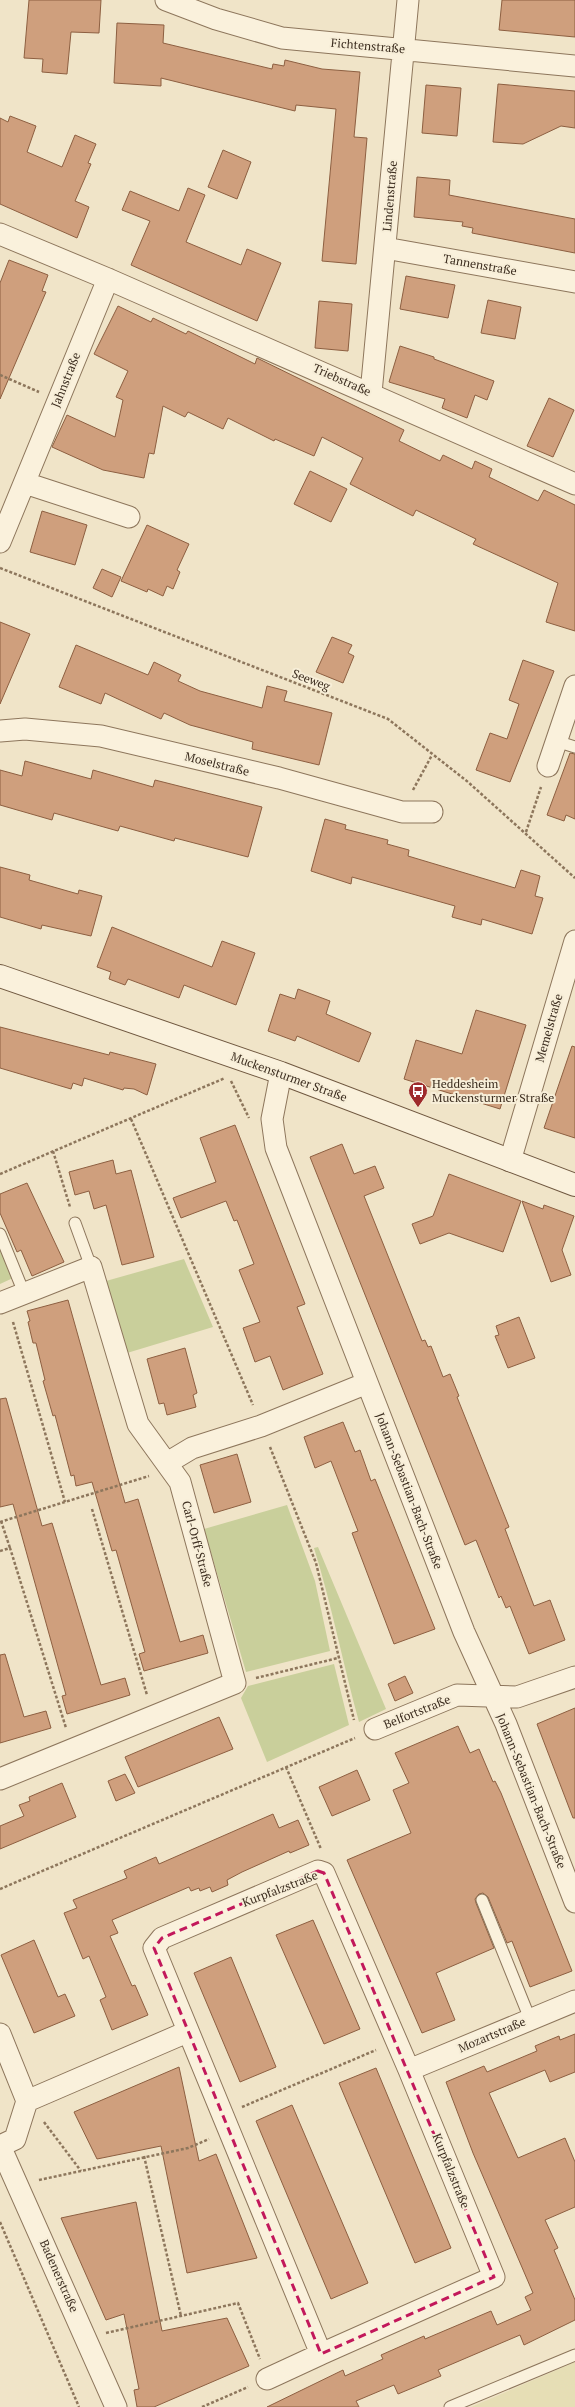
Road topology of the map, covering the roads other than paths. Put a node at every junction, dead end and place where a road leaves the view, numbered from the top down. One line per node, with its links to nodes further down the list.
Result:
1 (166, 0): 3 (street, Fichtenstraße)
2 (408, 0): 3 (street, Lindenstraße)
3 (404, 49): 4 (street, Fichtenstraße); 6 (street, Lindenstraße)
4 (575, 66)
5 (0, 234): 7 (street, Triebstraße)
6 (385, 248): 8 (street, Tannenstraße); 9 (street, Lindenstraße)
7 (108, 279): 9 (street, Triebstraße); 10 (street, Jahnstraße)
8 (575, 282)
9 (371, 393): 11 (street, Triebstraße)
10 (25, 483): 12 (street); 13 (street, Jahnstraße)
11 (575, 484)
12 (129, 517)
13 (0, 542)
14 (575, 686): 16 (street)
15 (0, 731): 18 (street, Moselstraße)
16 (566, 744): 17 (street)
17 (548, 766)
18 (432, 812)
19 (575, 941): 22 (street, Memelstraße)
20 (0, 976): 21 (main road, Muckensturmer Straße)
21 (281, 1073): 22 (main road, Muckensturmer Straße); 28 (street, Johann-Sebastian-Bach-Straße)
22 (510, 1161): 23 (main road, Muckensturmer Straße)
23 (575, 1185)
24 (75, 1223): 26 (lane)
25 (0, 1234): 27 (lane)
26 (91, 1267): 27 (street); 29 (street, Carl-Orff-Straße)
27 (10, 1299)
28 (367, 1383): 29 (street); 31 (street, Johann-Sebastian-Bach-Straße)
29 (167, 1463): 33 (street, Carl-Orff-Straße)
30 (575, 1677): 31 (street, Belfortstraße)
31 (493, 1696): 32 (street, Belfortstraße); 35 (street, Johann-Sebastian-Bach-Straße)
32 (375, 1729)
33 (0, 1779)
34 (482, 1900): 37 (lane)
35 (575, 1902)
36 (575, 2001): 37 (street, Mozartstraße)
37 (530, 2019): 40 (street, Mozartstraße)
38 (187, 2032): 40 (street, Kurpfalzstraße); 41 (street); 43 (street, Kurpfalzstraße)
39 (0, 2034): 41 (street)
40 (409, 2070): 43 (street, Kurpfalzstraße)
41 (27, 2100): 42 (street)
42 (0, 2146): 46 (street, Badenerstraße)
43 (321, 2354): 45 (street, Kurpfalzstraße)
44 (575, 2355): 47 (lane)
45 (267, 2379)
46 (116, 2407)
47 (450, 2407)

